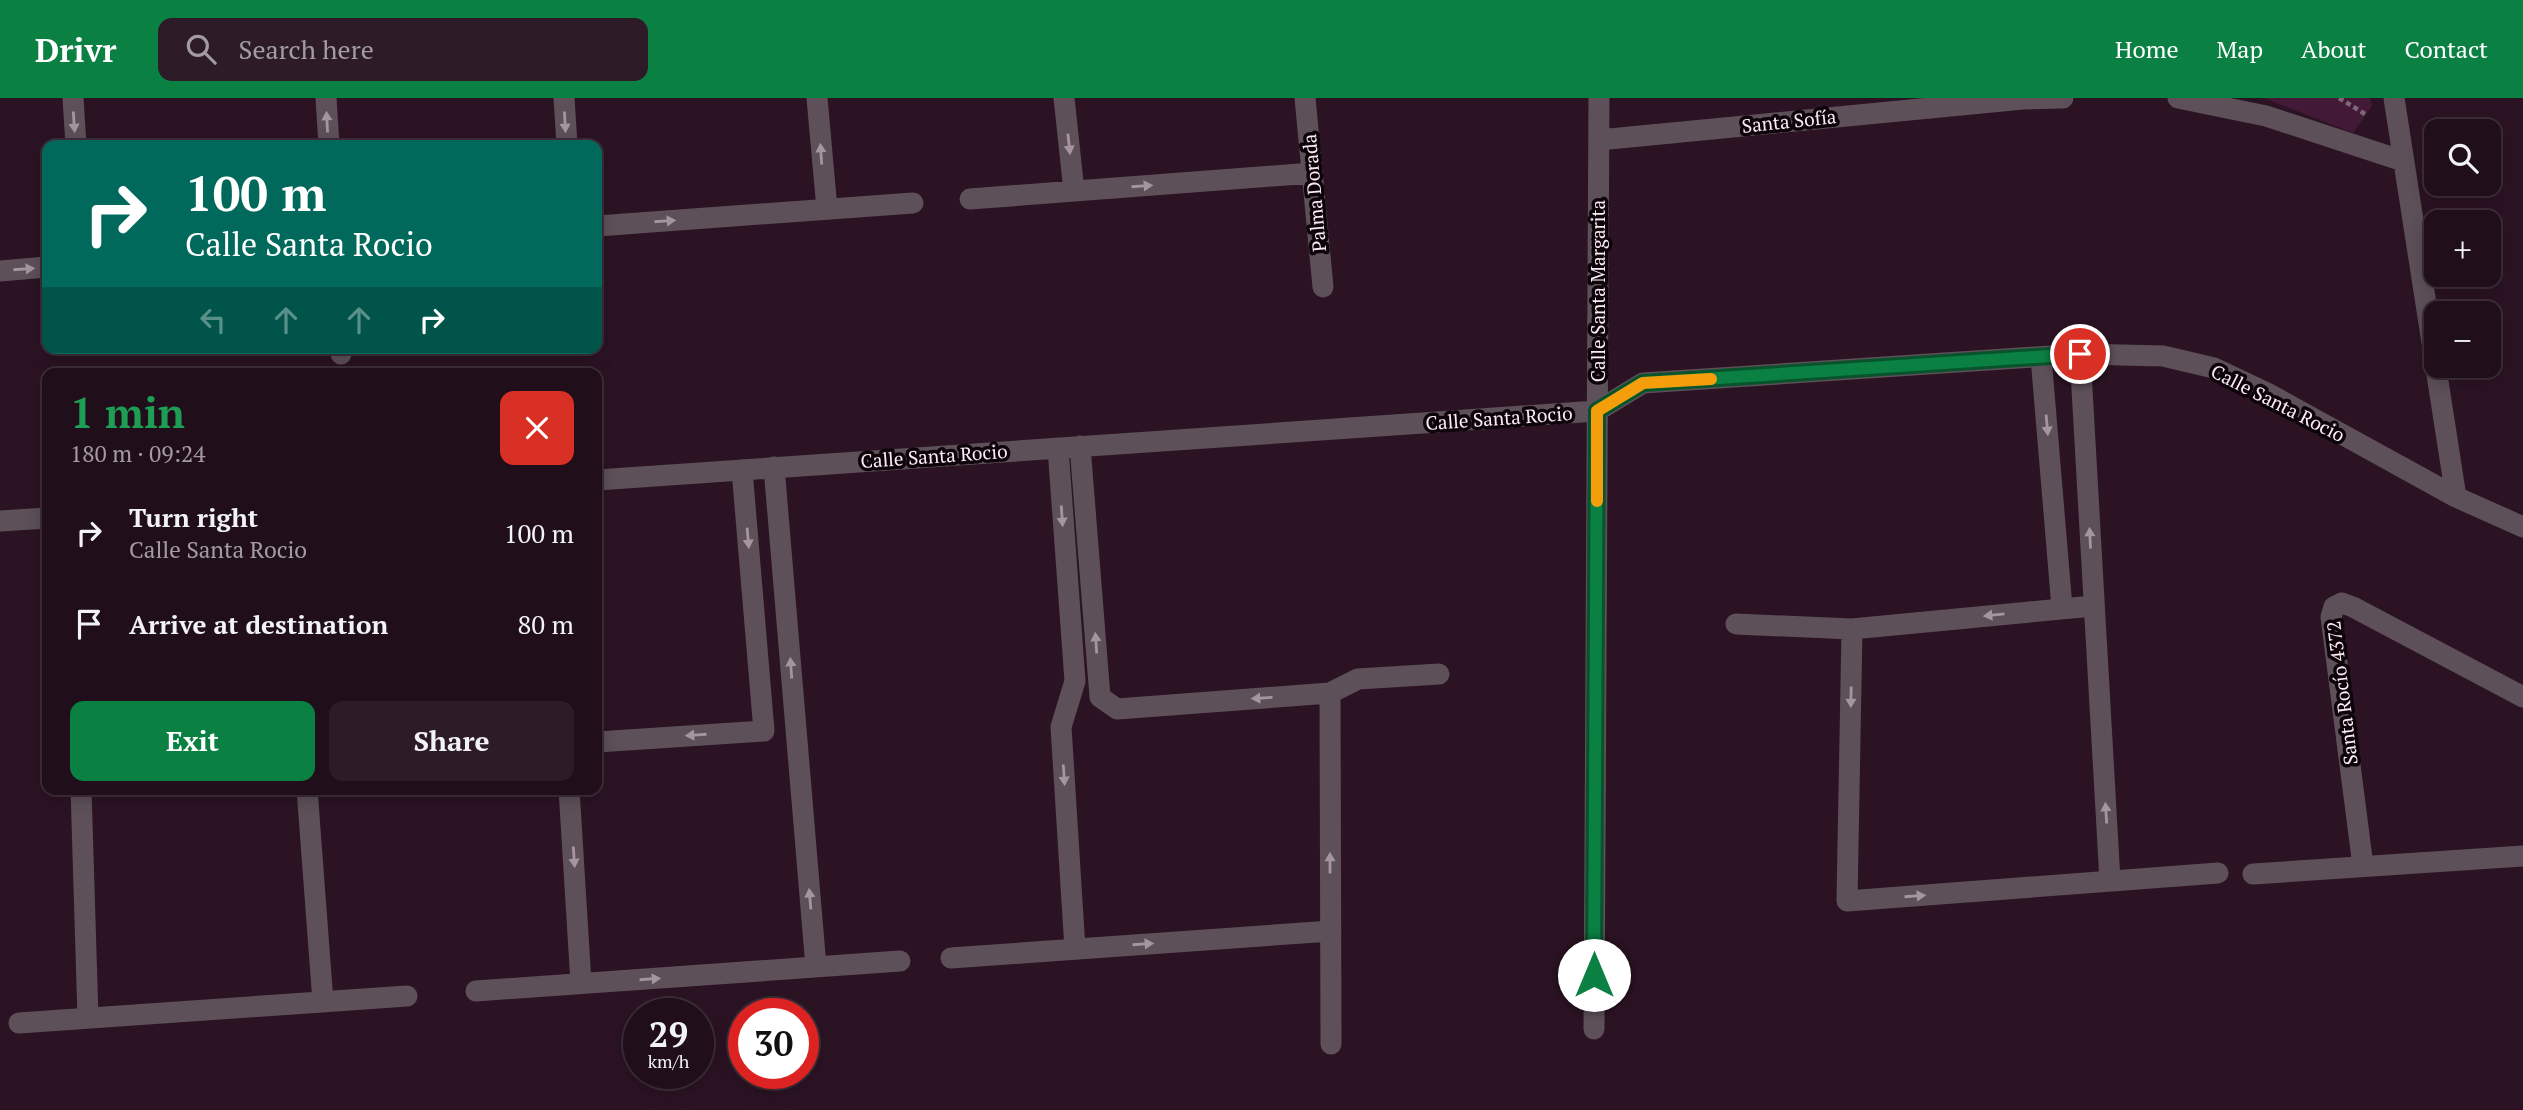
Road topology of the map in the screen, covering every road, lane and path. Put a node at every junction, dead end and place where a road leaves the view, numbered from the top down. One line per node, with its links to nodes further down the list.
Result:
1 (73, 98): 11 (street, one-way to 11)
2 (326, 98): 12 (street, one-way to 2)
3 (564, 98): 13 (street, one-way to 13)
4 (817, 98): 20 (street, one-way to 4)
5 (1064, 98): 17 (street, one-way to 17)
6 (1305, 98): 16 (street, Palma Dorada)
7 (1599, 98): 14 (street, Calle Santa Margarita)
8 (2063, 98): 14 (street, Santa Sofía)
9 (2178, 98): 15 (street)
10 (2394, 98): 15 (street)
11 (76, 140)
12 (329, 140)
13 (567, 140)
14 (1599, 140): 27 (street, Calle Santa Margarita)
15 (2403, 161): 33 (street)
16 (1312, 173): 17 (street, one-way to 16); 24 (street, Palma Dorada)
17 (1074, 191): 18 (street)
18 (970, 199)
19 (913, 203): 20 (street)
20 (827, 209): 21 (street, one-way to 20)
21 (602, 226)
22 (42, 267): 23 (street, one-way to 22)
23 (0, 271)
24 (1323, 288)
25 (2080, 354): 26 (street, Calle Santa Rocio); 33 (street, Calle Santa Rocio); 37 (street, one-way to 25)
26 (2041, 357): 27 (street, Calle Santa Rocio); 38 (street, one-way to 38)
27 (1597, 411): 28 (street, Calle Santa Rocio); 64 (street, Calle Santa Margarita)
28 (1080, 446): 29 (street, Calle Santa Rocio); 42 (street, one-way to 28)
29 (1058, 448): 30 (street, Calle Santa Rocio); 54 (street, one-way to 54)
30 (774, 467): 31 (street, Calle Santa Rocio); 57 (street, one-way to 30)
31 (742, 470): 32 (street, Calle Santa Rocio); 44 (street, one-way to 44)
32 (602, 480)
33 (2456, 497): 36 (street, Calle Santa Rocio)
34 (42, 518): 35 (street)
35 (0, 522)
36 (2523, 527)
37 (2093, 606): 38 (street); 52 (street, one-way to 37)
38 (2062, 608): 40 (street, one-way to 40)
39 (1736, 624): 40 (street)
40 (1852, 629): 52 (street, one-way to 52)
41 (1439, 674): 42 (street)
42 (1330, 693): 53 (street, one-way to 42)
43 (2523, 696): 49 (street, Santa Rocío 4372)
44 (602, 742)
45 (81, 795): 62 (street)
46 (307, 795): 61 (street)
47 (569, 795): 58 (street, one-way to 58)
48 (2523, 856): 49 (street)
49 (2363, 866): 51 (street)
50 (2218, 873): 52 (street)
51 (2253, 874)
52 (2110, 881)
53 (1331, 931): 54 (street, one-way to 53); 65 (street)
54 (1075, 949): 55 (street)
55 (951, 958)
56 (900, 961): 57 (street)
57 (816, 967): 58 (street, one-way to 57)
58 (582, 983): 59 (street)
59 (476, 991)
60 (407, 996): 61 (street)
61 (323, 1002): 62 (street)
62 (88, 1018): 63 (street)
63 (19, 1023)
64 (1594, 1029)
65 (1331, 1044)

